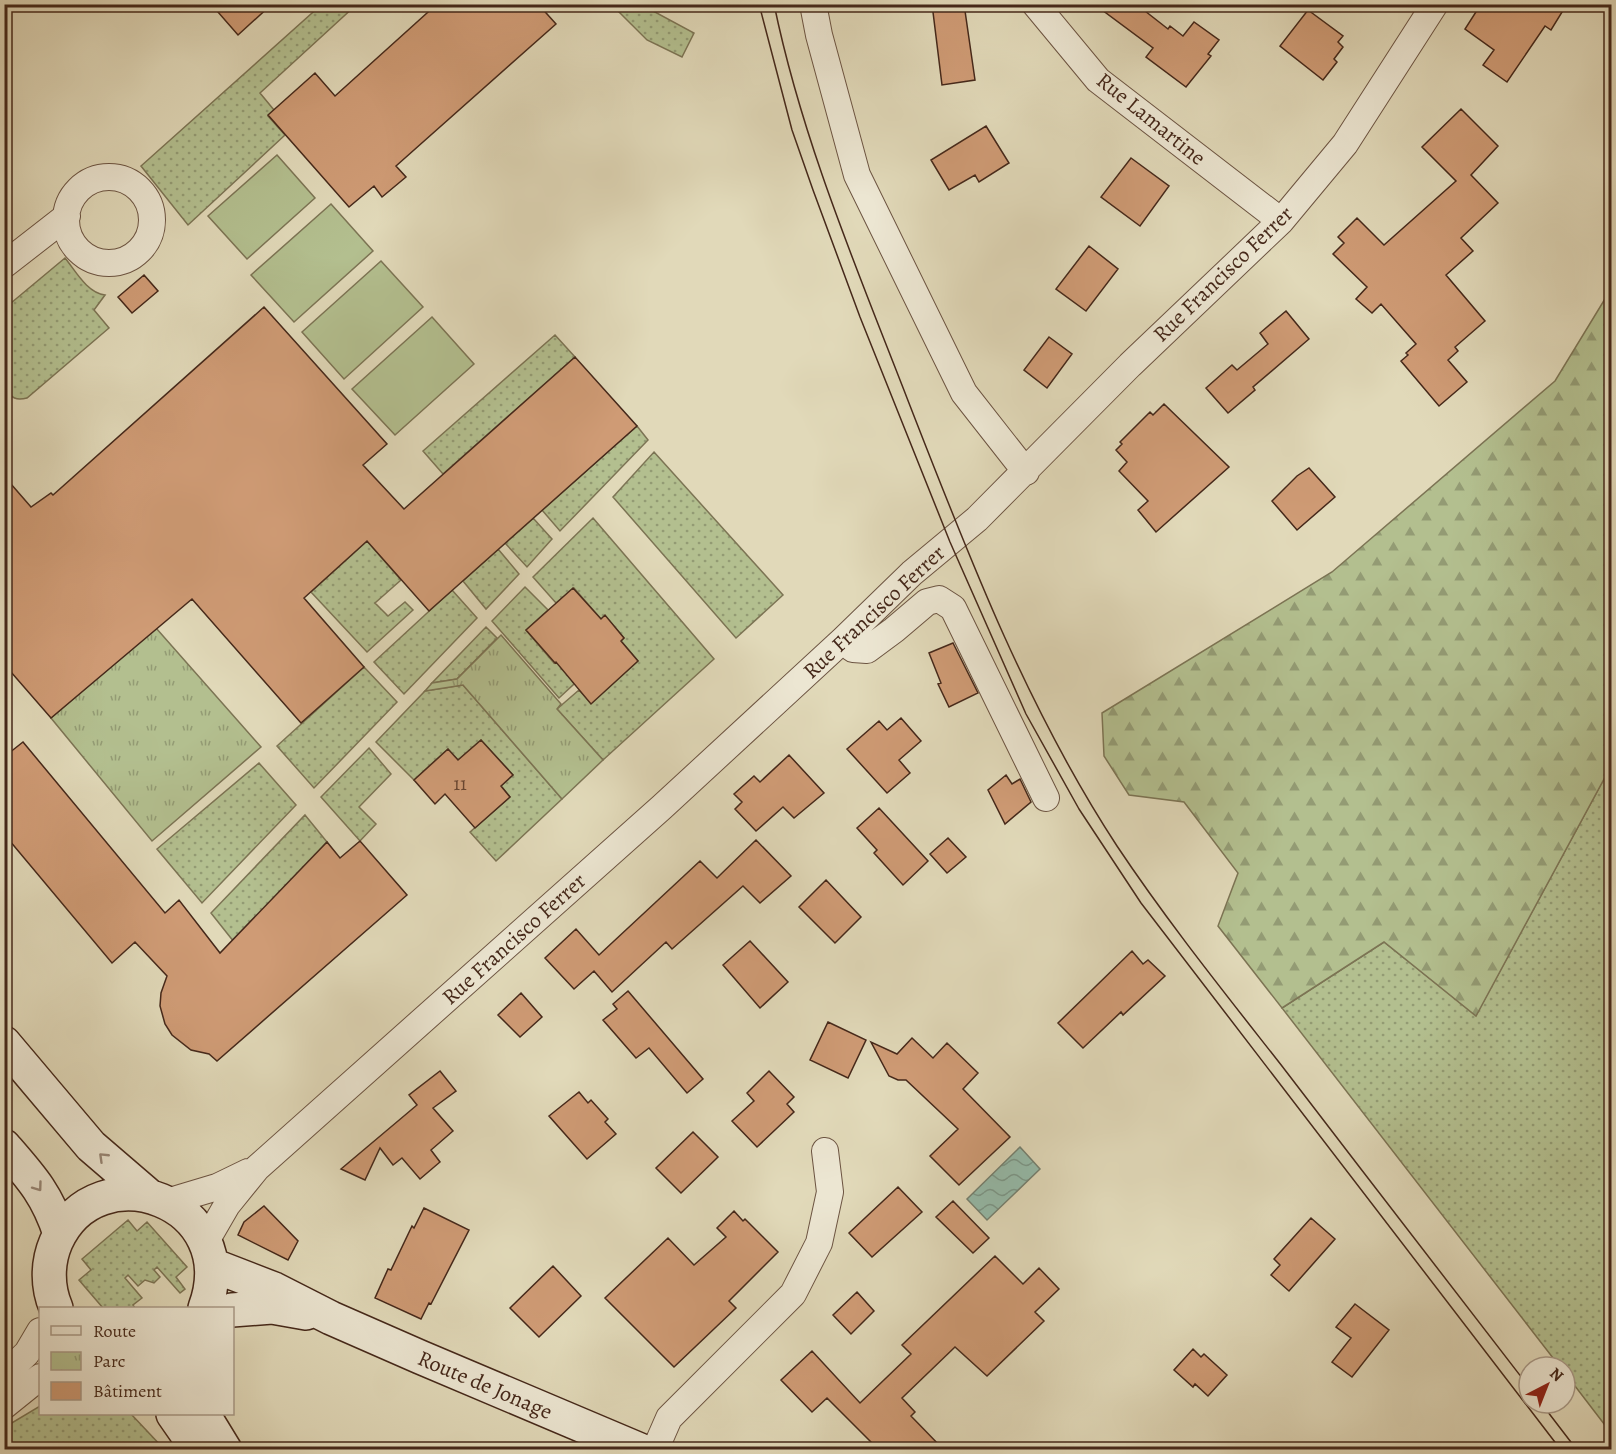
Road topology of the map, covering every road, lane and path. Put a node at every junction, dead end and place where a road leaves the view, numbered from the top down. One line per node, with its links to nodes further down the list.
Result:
1 (813, 4): 7 (street)
2 (1035, 4): 5 (street, Rue Lamartine)
3 (1435, 4): 5 (street, Rue Francisco Ferrer)
4 (66, 216): 6 (street)
5 (1281, 221): 7 (street, Rue Francisco Ferrer)
6 (4, 265)
7 (1026, 472): 8 (street, Rue Francisco Ferrer)
8 (843, 640): 9 (street); 13 (street, Rue Francisco Ferrer)
9 (1046, 798)
10 (4, 1043): 14 (main road, one-way to 10)
11 (4, 1146): 15 (main road, one-way to 15)
12 (825, 1151): 30 (street)
13 (257, 1168): 14 (street, Rue Francisco Ferrer); 16 (street, Rue Francisco Ferrer)
14 (157, 1199): 15 (main road); 16 (main road)
15 (60, 1234): 17 (main road)
16 (208, 1254): 18 (main road); 20 (main road, Route de Jonage)
17 (51, 1307)
18 (205, 1307)
19 (234, 1310): 20 (main road, Route de Jonage)
20 (331, 1318): 29 (main road, Route de Jonage)
21 (39, 1334): 22 (street)
22 (4, 1375)
23 (39, 1378): 24 (street)
24 (4, 1406)
25 (174, 1415): 27 (main road)
26 (204, 1415): 28 (main road)
27 (198, 1449)
28 (225, 1449)
29 (640, 1449)
30 (655, 1449)

